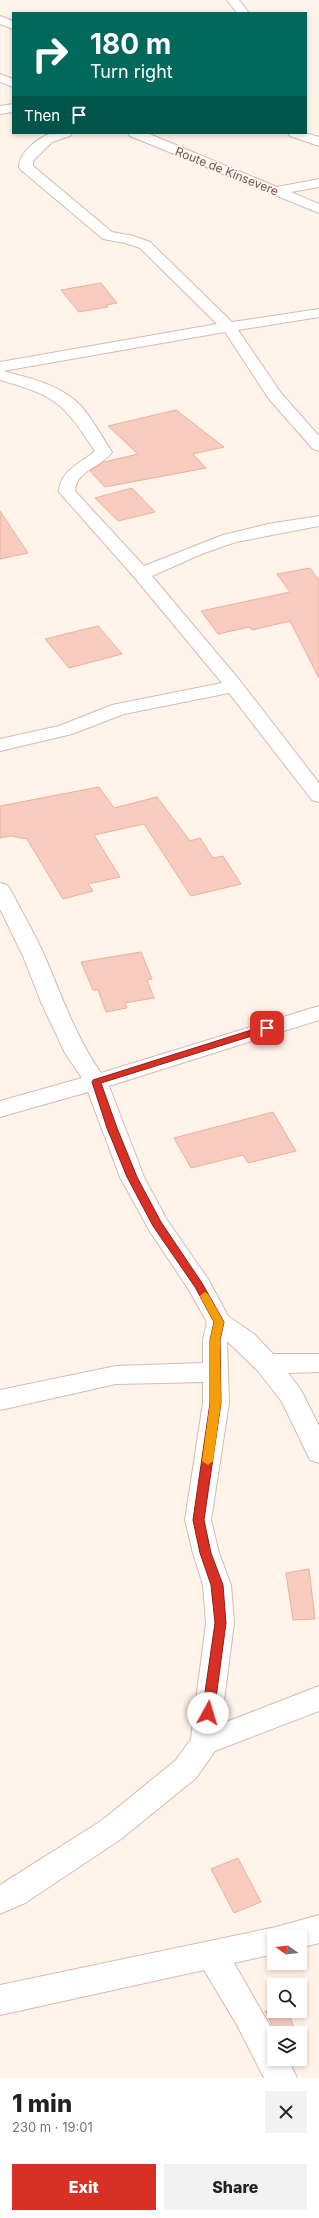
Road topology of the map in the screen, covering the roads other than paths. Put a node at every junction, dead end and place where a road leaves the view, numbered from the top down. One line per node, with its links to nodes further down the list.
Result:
1 (233, 0): 2 (street)
2 (242, 12)
3 (0, 20): 4 (street)
4 (12, 25)
5 (0, 78): 6 (street)
6 (12, 83)
7 (12, 108): 8 (street)
8 (0, 110)
9 (62, 134): 17 (street)
10 (137, 134): 14 (street, Route de Kinsevere)
11 (298, 134): 12 (street)
12 (319, 142)
13 (319, 183): 14 (street)
14 (275, 190): 15 (street, Route de Kinsevere)
15 (319, 209)
16 (319, 313): 17 (street)
17 (229, 327): 18 (street); 20 (street)
18 (0, 367)
19 (0, 375): 22 (street)
20 (319, 446)
21 (319, 521): 22 (street)
22 (141, 574): 23 (street)
23 (234, 686): 24 (street); 25 (street)
24 (0, 745)
25 (319, 796)
26 (0, 889): 28 (street)
27 (319, 1013): 28 (street)
28 (96, 1082): 29 (street); 30 (street)
29 (0, 1109)
30 (219, 1322): 32 (street); 33 (street)
31 (319, 1362): 32 (street)
32 (267, 1364): 35 (street)
33 (214, 1372): 34 (street); 37 (street)
34 (0, 1400)
35 (319, 1453)
36 (319, 1698): 37 (street)
37 (205, 1742): 38 (street)
38 (0, 1900)
39 (319, 1929): 40 (street)
40 (307, 1932)
41 (267, 1942): 42 (street)
42 (212, 1955): 43 (street); 44 (street)
43 (0, 2000)
44 (281, 2078)

